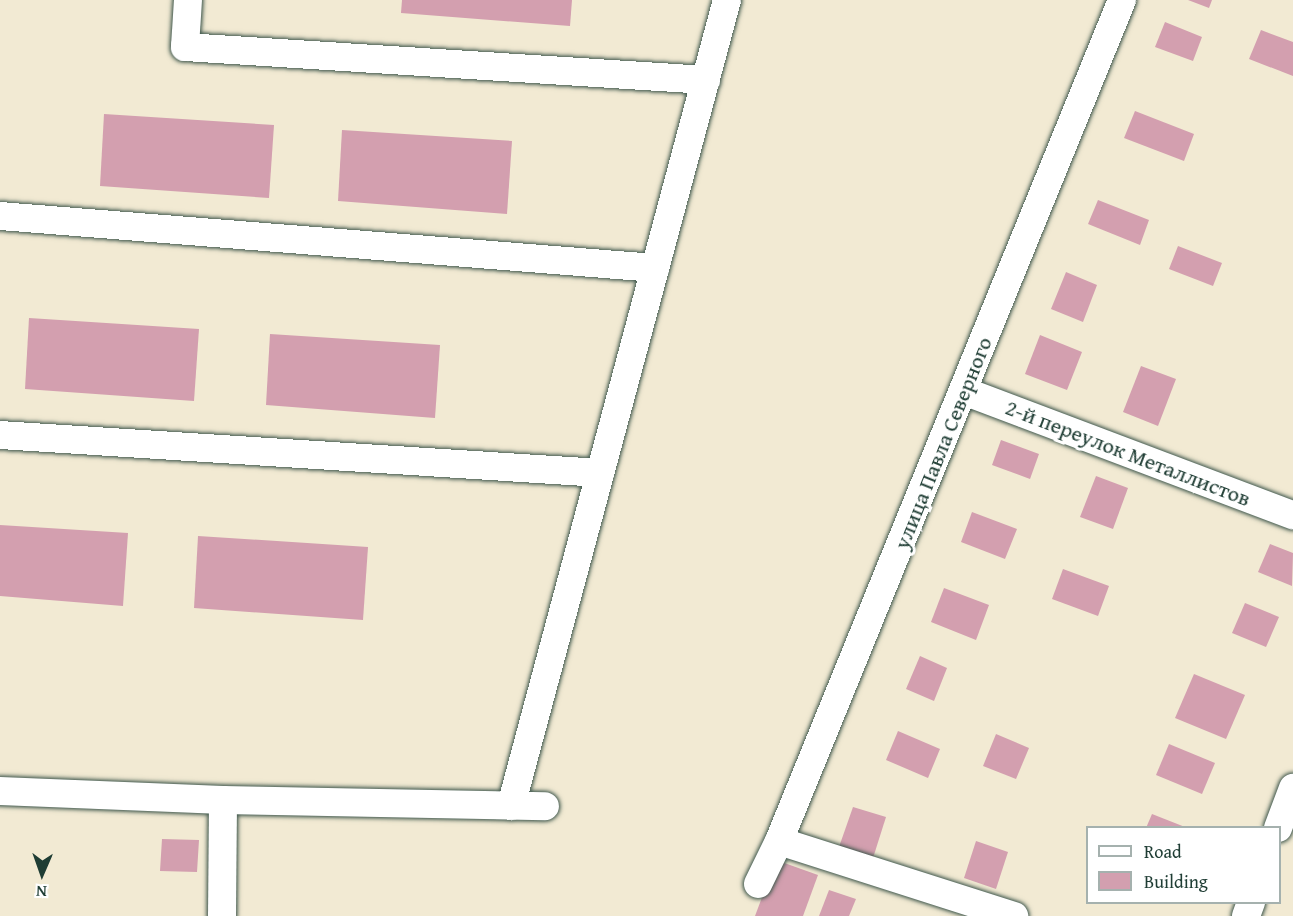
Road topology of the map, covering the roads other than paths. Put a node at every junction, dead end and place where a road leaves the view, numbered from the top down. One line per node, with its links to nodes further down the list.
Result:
1 (188, 0): 4 (street)
2 (727, 0): 4 (street)
3 (1122, 0): 7 (street, улица Павла Северного)
4 (706, 80): 6 (street)
5 (0, 216): 6 (street)
6 (655, 268): 9 (street)
7 (964, 392): 10 (street, 2-й переулок Металлистов); 17 (street, улица Павла Северного)
8 (0, 435): 9 (street)
9 (600, 473): 14 (street)
10 (1293, 515)
11 (1293, 788): 16 (street)
12 (0, 791): 13 (street)
13 (223, 800): 14 (street); 19 (street)
14 (511, 806): 15 (street)
15 (546, 806)
16 (1279, 826)
17 (780, 841): 18 (street, улица Павла Северного); 20 (street)
18 (758, 884)
19 (222, 916)
20 (1014, 916)

